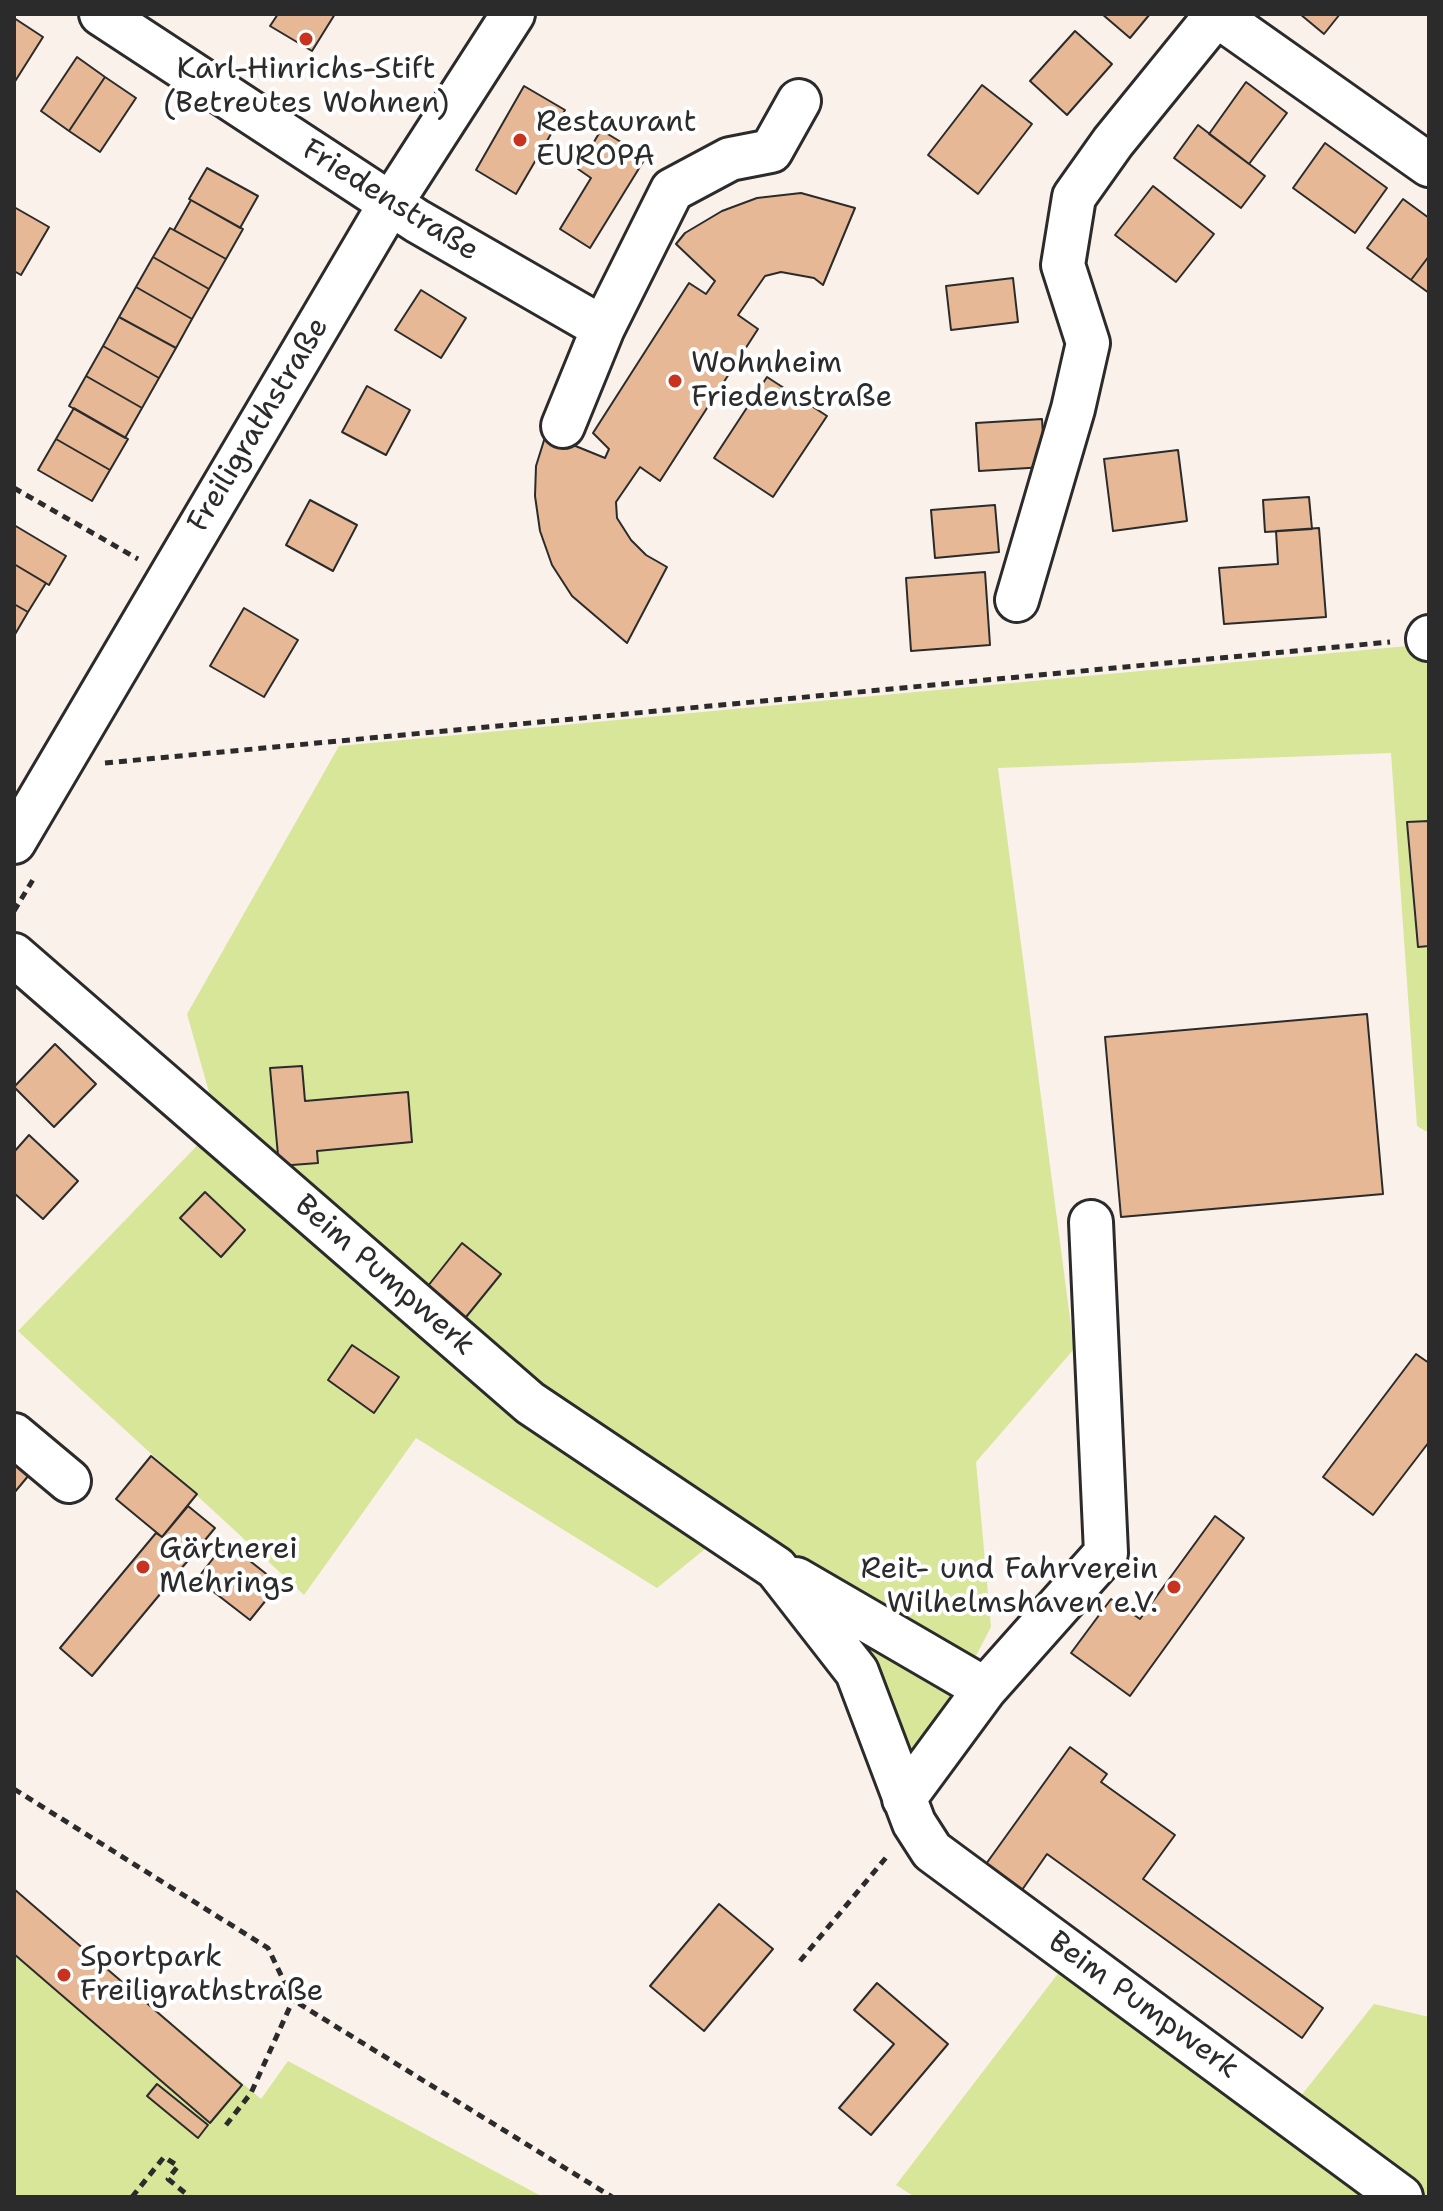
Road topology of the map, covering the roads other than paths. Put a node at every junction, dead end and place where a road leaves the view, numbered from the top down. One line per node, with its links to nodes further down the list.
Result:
1 (101, 14): 6 (street, Friedenstraße)
2 (513, 14): 6 (street, Freiligrathstraße)
3 (1216, 14): 5 (street); 9 (street)
4 (799, 101): 7 (street)
5 (1429, 165)
6 (391, 204): 7 (street, Friedenstraße); 10 (street, Freiligrathstraße)
7 (603, 328): 8 (street)
8 (563, 426)
9 (1017, 600)
10 (14, 842)
11 (14, 955): 15 (street, Beim Pumpwerk)
12 (1091, 1222): 16 (street)
13 (14, 1435): 14 (street)
14 (69, 1481)
15 (776, 1568): 16 (street, Beim Pumpwerk); 17 (street, Beim Pumpwerk)
16 (985, 1689): 17 (street)
17 (909, 1811): 18 (street, Beim Pumpwerk)
18 (1401, 2197)

